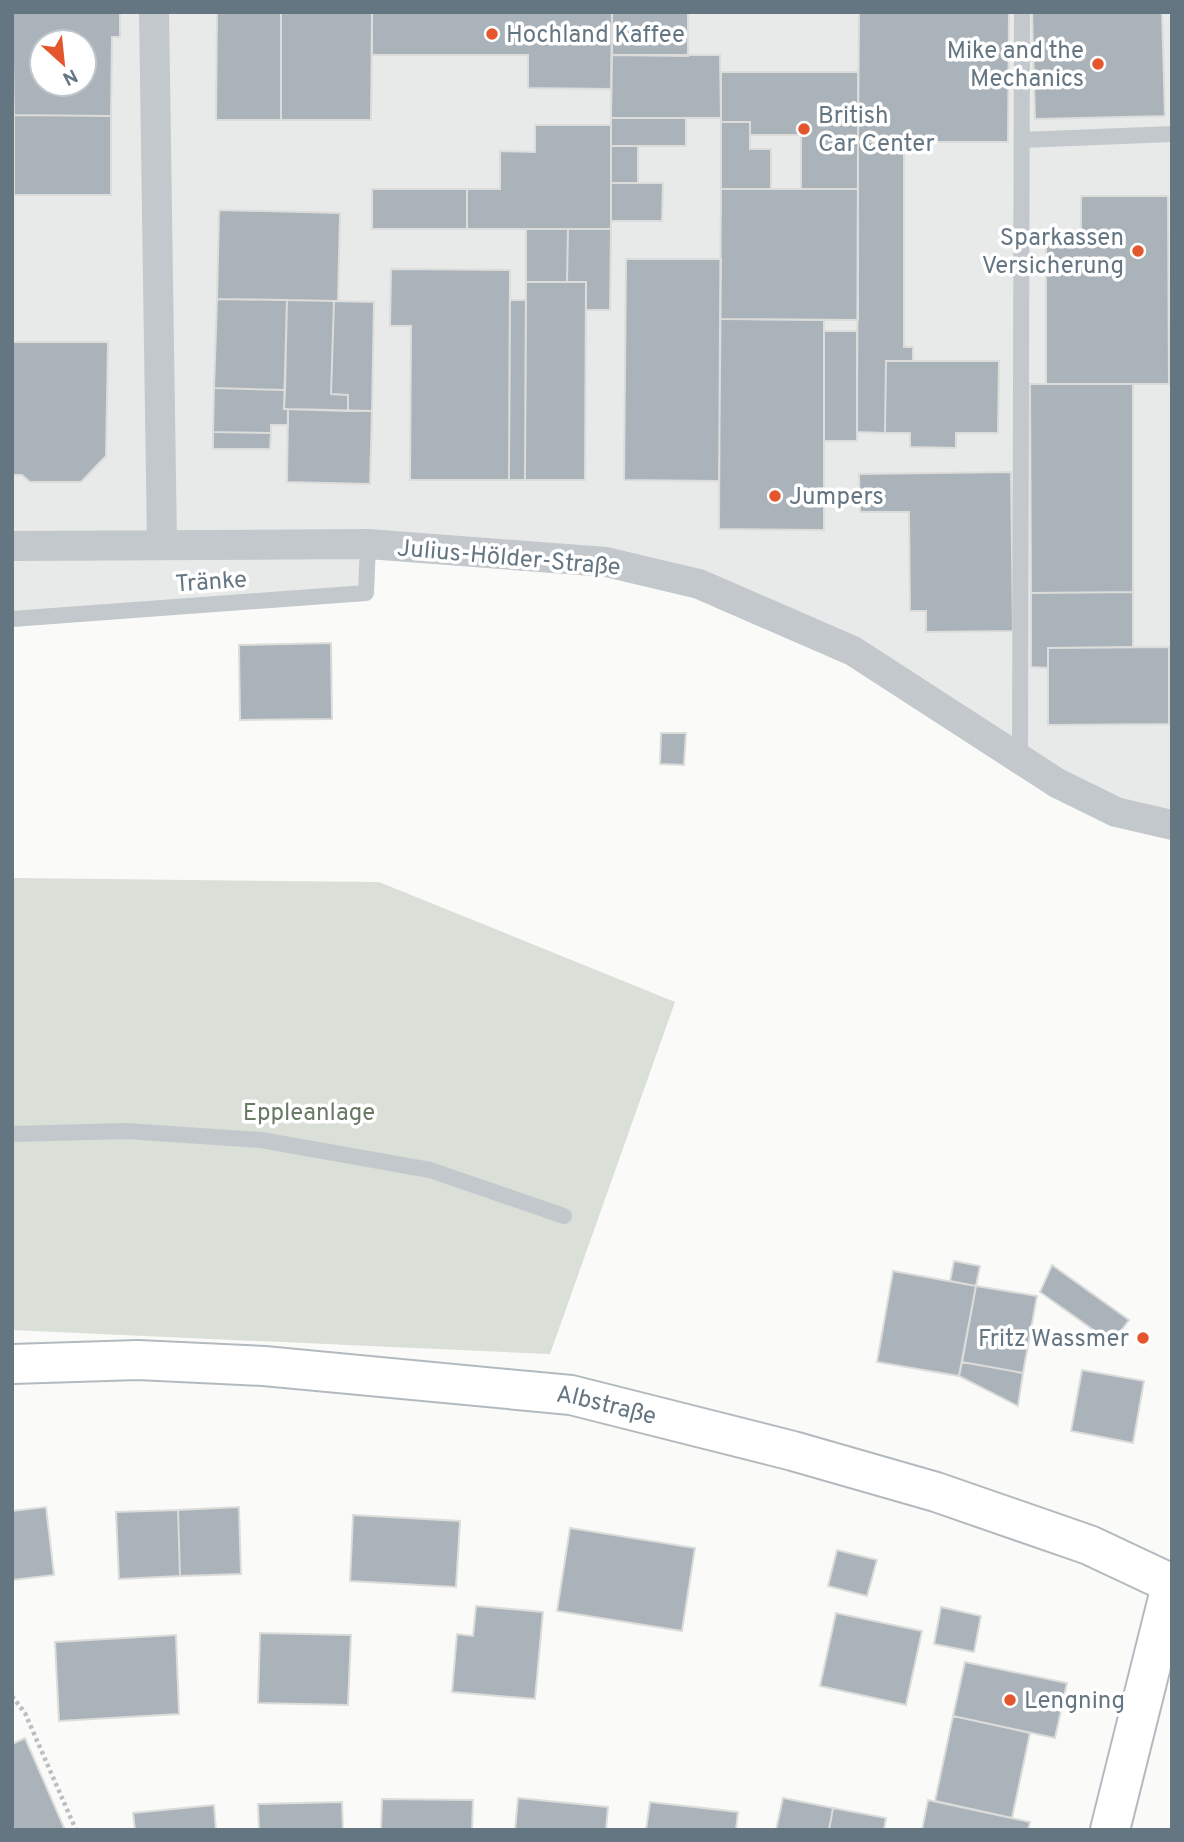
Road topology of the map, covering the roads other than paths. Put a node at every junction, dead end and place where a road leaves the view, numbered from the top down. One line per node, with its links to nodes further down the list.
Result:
1 (154, 12): 6 (street)
2 (1022, 12): 4 (lane)
3 (1172, 134): 4 (lane)
4 (1022, 139): 9 (lane)
5 (368, 544): 6 (street, Julius-Hölder-Straße); 8 (lane, Tränke); 9 (street, Julius-Hölder-Straße)
6 (162, 545): 7 (street, Julius-Hölder-Straße)
7 (12, 546)
8 (12, 619)
9 (1020, 760): 10 (street, Julius-Hölder-Straße)
10 (1172, 825)
11 (12, 1134): 12 (lane)
12 (564, 1216)
13 (12, 1364): 14 (street, Albstraße)
14 (1172, 1583): 15 (street)
15 (1110, 1830)

